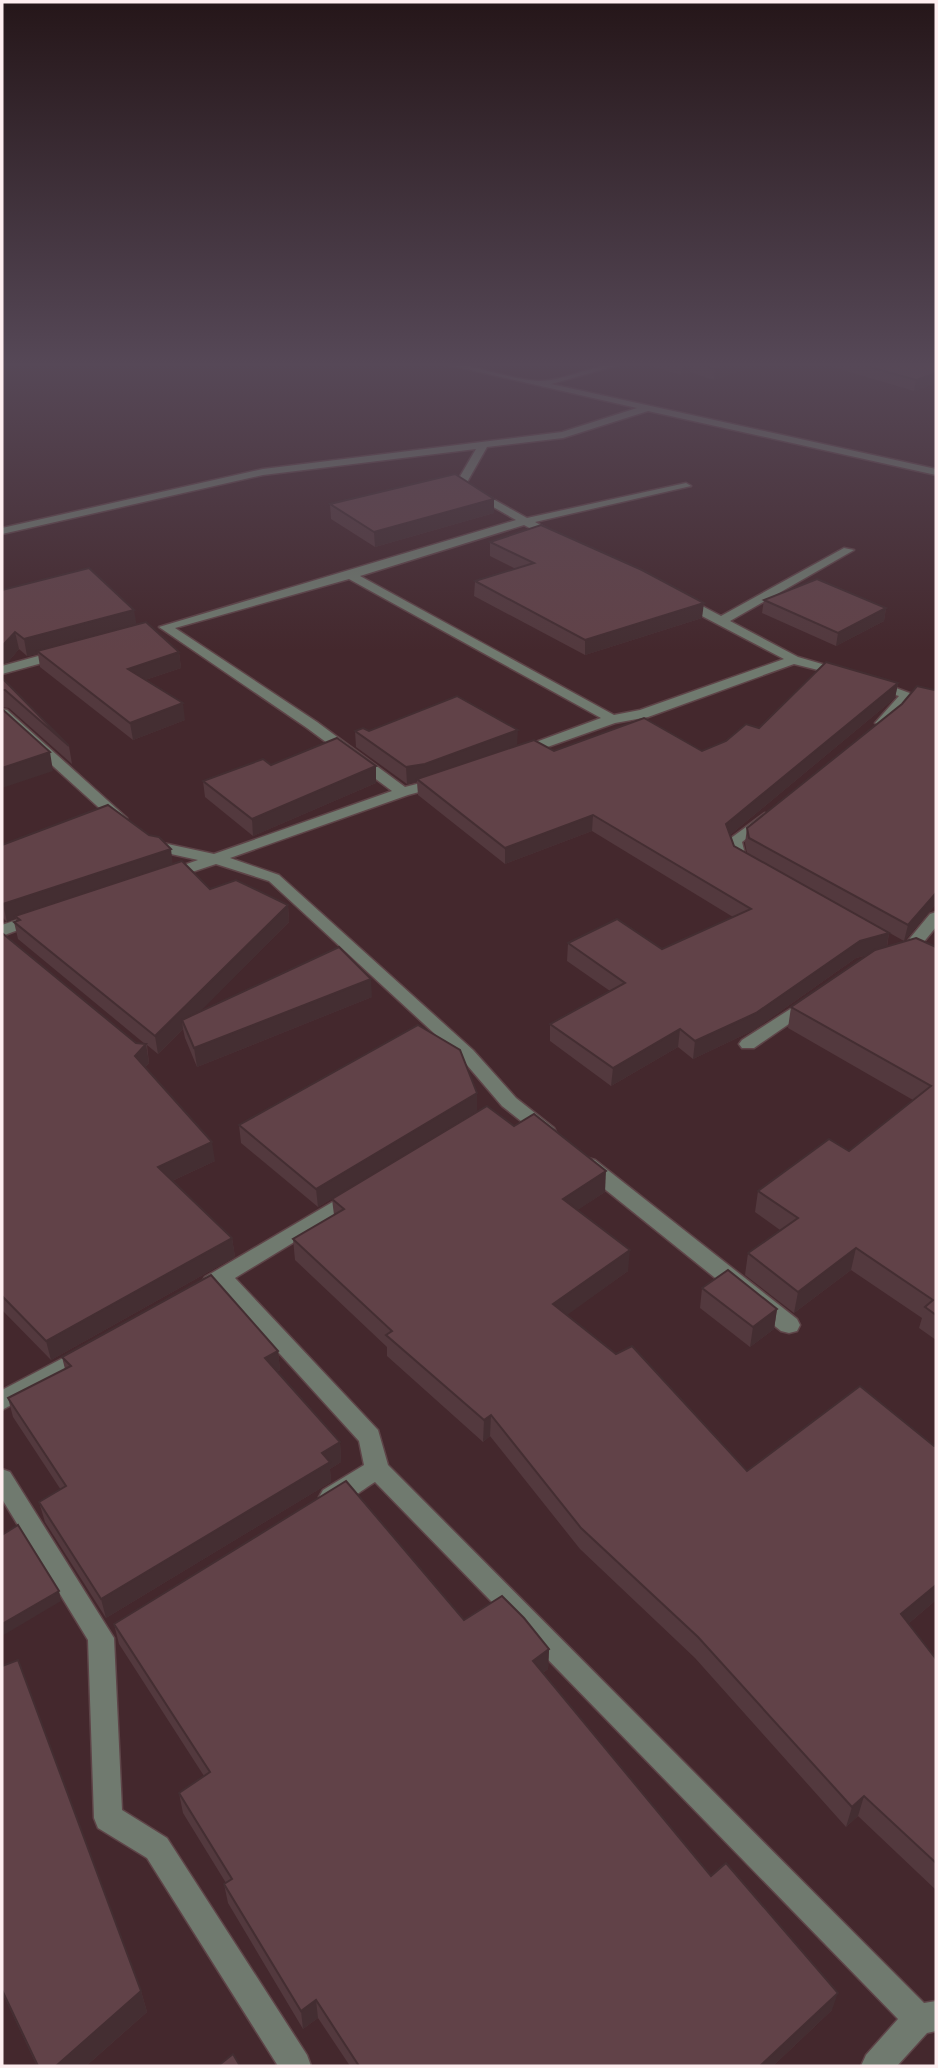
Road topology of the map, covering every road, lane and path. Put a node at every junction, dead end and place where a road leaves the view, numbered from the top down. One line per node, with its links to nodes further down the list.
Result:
1 (381, 459): 7 (street)
2 (475, 459): 6 (street)
3 (875, 459): 4 (street)
4 (936, 472)
5 (686, 486): 6 (street)
6 (521, 522): 8 (street); 10 (street)
7 (2, 531)
8 (571, 545)
9 (848, 550): 12 (street)
10 (350, 575): 17 (street); 21 (street)
11 (667, 592): 12 (street)
12 (721, 621): 14 (street)
13 (77, 650): 15 (street)
14 (794, 660): 17 (street); 18 (street)
15 (2, 670)
16 (2, 713): 23 (street)
17 (612, 719): 19 (street)
18 (872, 730)
19 (508, 758)
20 (456, 777): 21 (street)
21 (402, 792): 23 (street)
22 (777, 807): 24 (street)
23 (217, 859): 25 (street); 32 (street)
24 (766, 871)
25 (149, 882)
26 (57, 911): 28 (street)
27 (936, 917): 29 (street)
28 (2, 931)
29 (896, 952)
30 (822, 993): 31 (street)
31 (748, 1044)
32 (509, 1102): 33 (street); 37 (street)
33 (486, 1116)
34 (371, 1186): 35 (street)
35 (222, 1277): 36 (street); 40 (street)
36 (198, 1290)
37 (789, 1325)
38 (106, 1342): 39 (street)
39 (2, 1401)
40 (377, 1469): 42 (street); 43 (street)
41 (2, 1479): 44 (street)
42 (308, 1511)
43 (928, 2017): 45 (street)
44 (296, 2066)
45 (877, 2066)

